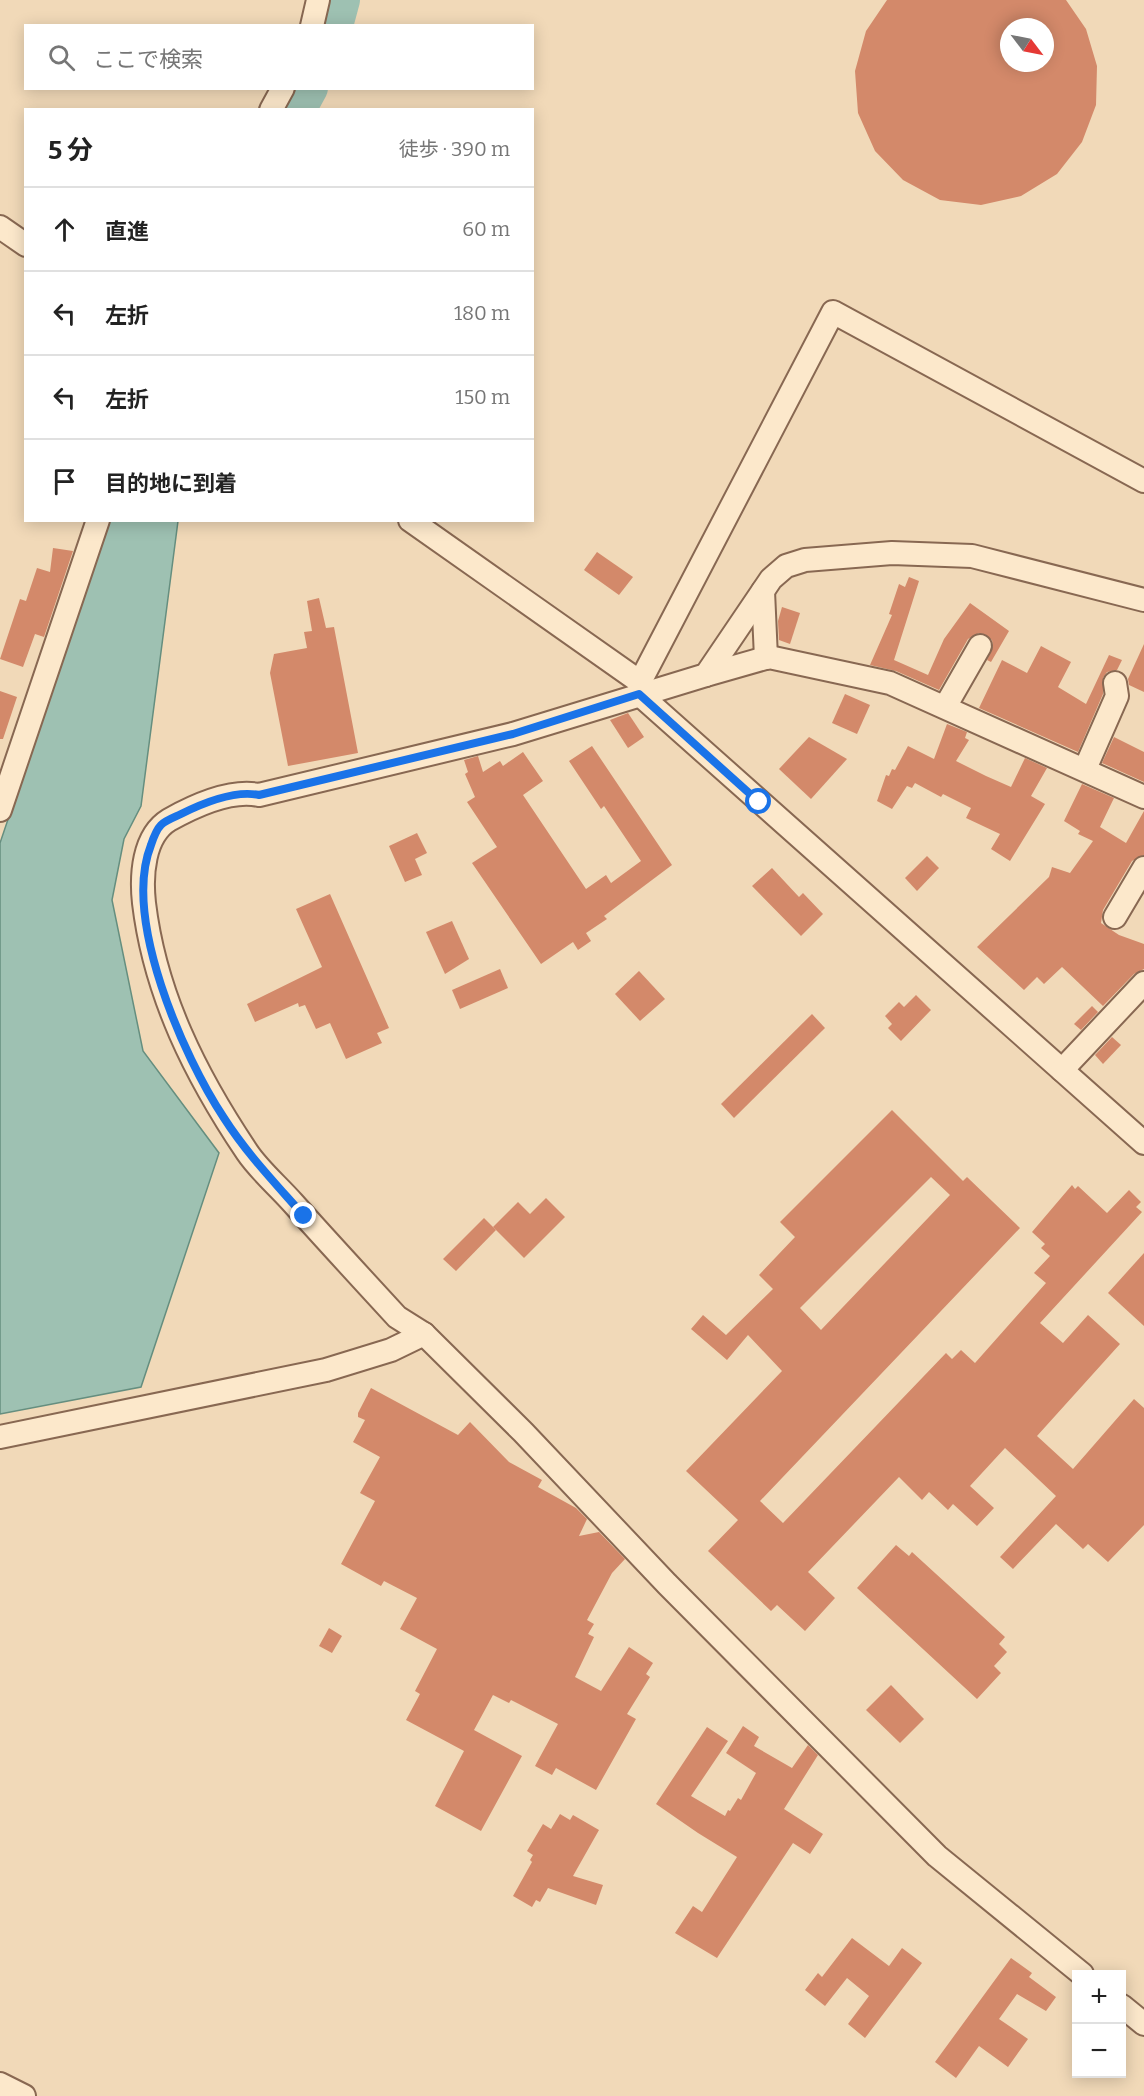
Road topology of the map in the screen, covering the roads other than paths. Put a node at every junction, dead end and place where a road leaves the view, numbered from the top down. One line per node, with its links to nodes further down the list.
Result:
1 (318, 0): 2 (street)
2 (312, 24)
3 (283, 90): 4 (street)
4 (272, 108)
5 (0, 227): 6 (street)
6 (24, 244)
7 (1144, 481): 16 (street)
8 (97, 522): 20 (street)
9 (413, 522): 16 (street)
10 (764, 591): 11 (street); 13 (street); 14 (street)
11 (1144, 600)
12 (980, 646): 17 (street)
13 (766, 658): 14 (street); 17 (street)
14 (706, 675): 16 (street)
15 (1115, 683): 18 (street)
16 (640, 688): 24 (street); 26 (street)
17 (945, 707): 18 (street)
18 (1085, 769): 19 (street)
19 (1144, 797)
20 (0, 810)
21 (1144, 868): 22 (street)
22 (1115, 917)
23 (1144, 983): 24 (street)
24 (1062, 1070): 25 (street)
25 (1144, 1143)
26 (424, 1334): 27 (street); 28 (street)
27 (0, 1437)
28 (1077, 1970)
29 (1126, 2009): 30 (street)
30 (1144, 2024)
31 (0, 2084): 32 (street)
32 (24, 2096)

